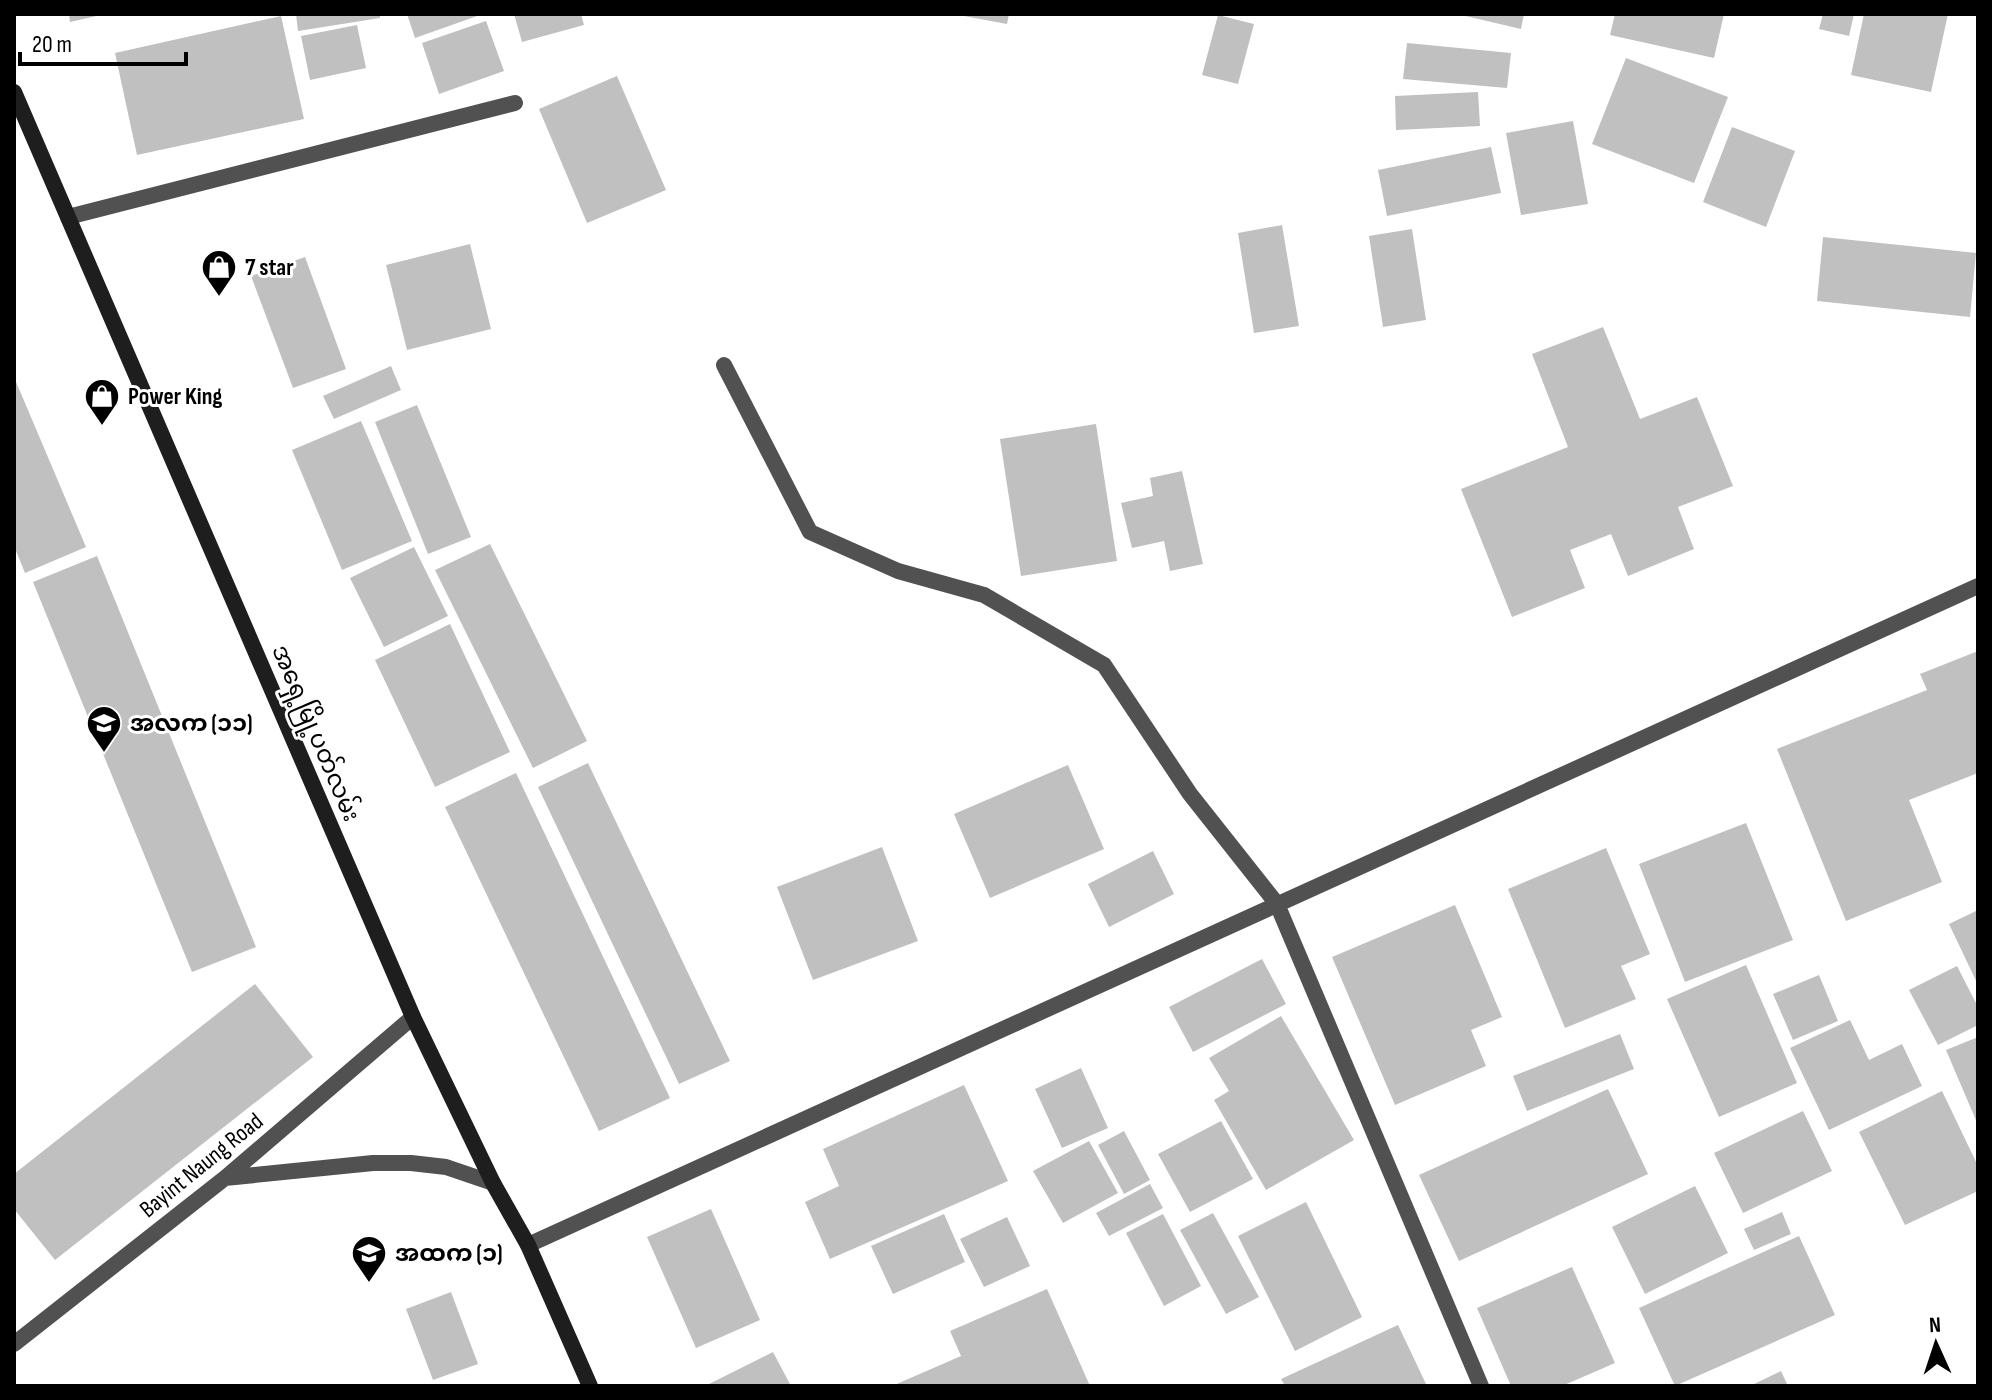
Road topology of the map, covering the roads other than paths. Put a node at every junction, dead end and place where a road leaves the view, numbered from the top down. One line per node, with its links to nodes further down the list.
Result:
1 (14, 92): 3 (street, အရှေ့မြို့ပတ်လမ်း)
2 (515, 103): 3 (street)
3 (68, 217): 7 (street, အရှေ့မြို့ပတ်လမ်း)
4 (724, 365): 6 (street)
5 (1978, 586): 6 (street)
6 (1277, 904): 10 (street); 13 (street)
7 (413, 1017): 8 (street, Bayint Naung Road); 9 (street, အရှေ့မြို့ပတ်လမ်း)
8 (225, 1178): 9 (street); 11 (street, Bayint Naung Road)
9 (493, 1183): 10 (street, အရှေ့မြို့ပတ်လမ်း)
10 (528, 1245): 12 (street, အရှေ့မြို့ပတ်လမ်း)
11 (14, 1344)
12 (590, 1386)
13 (1481, 1386)

